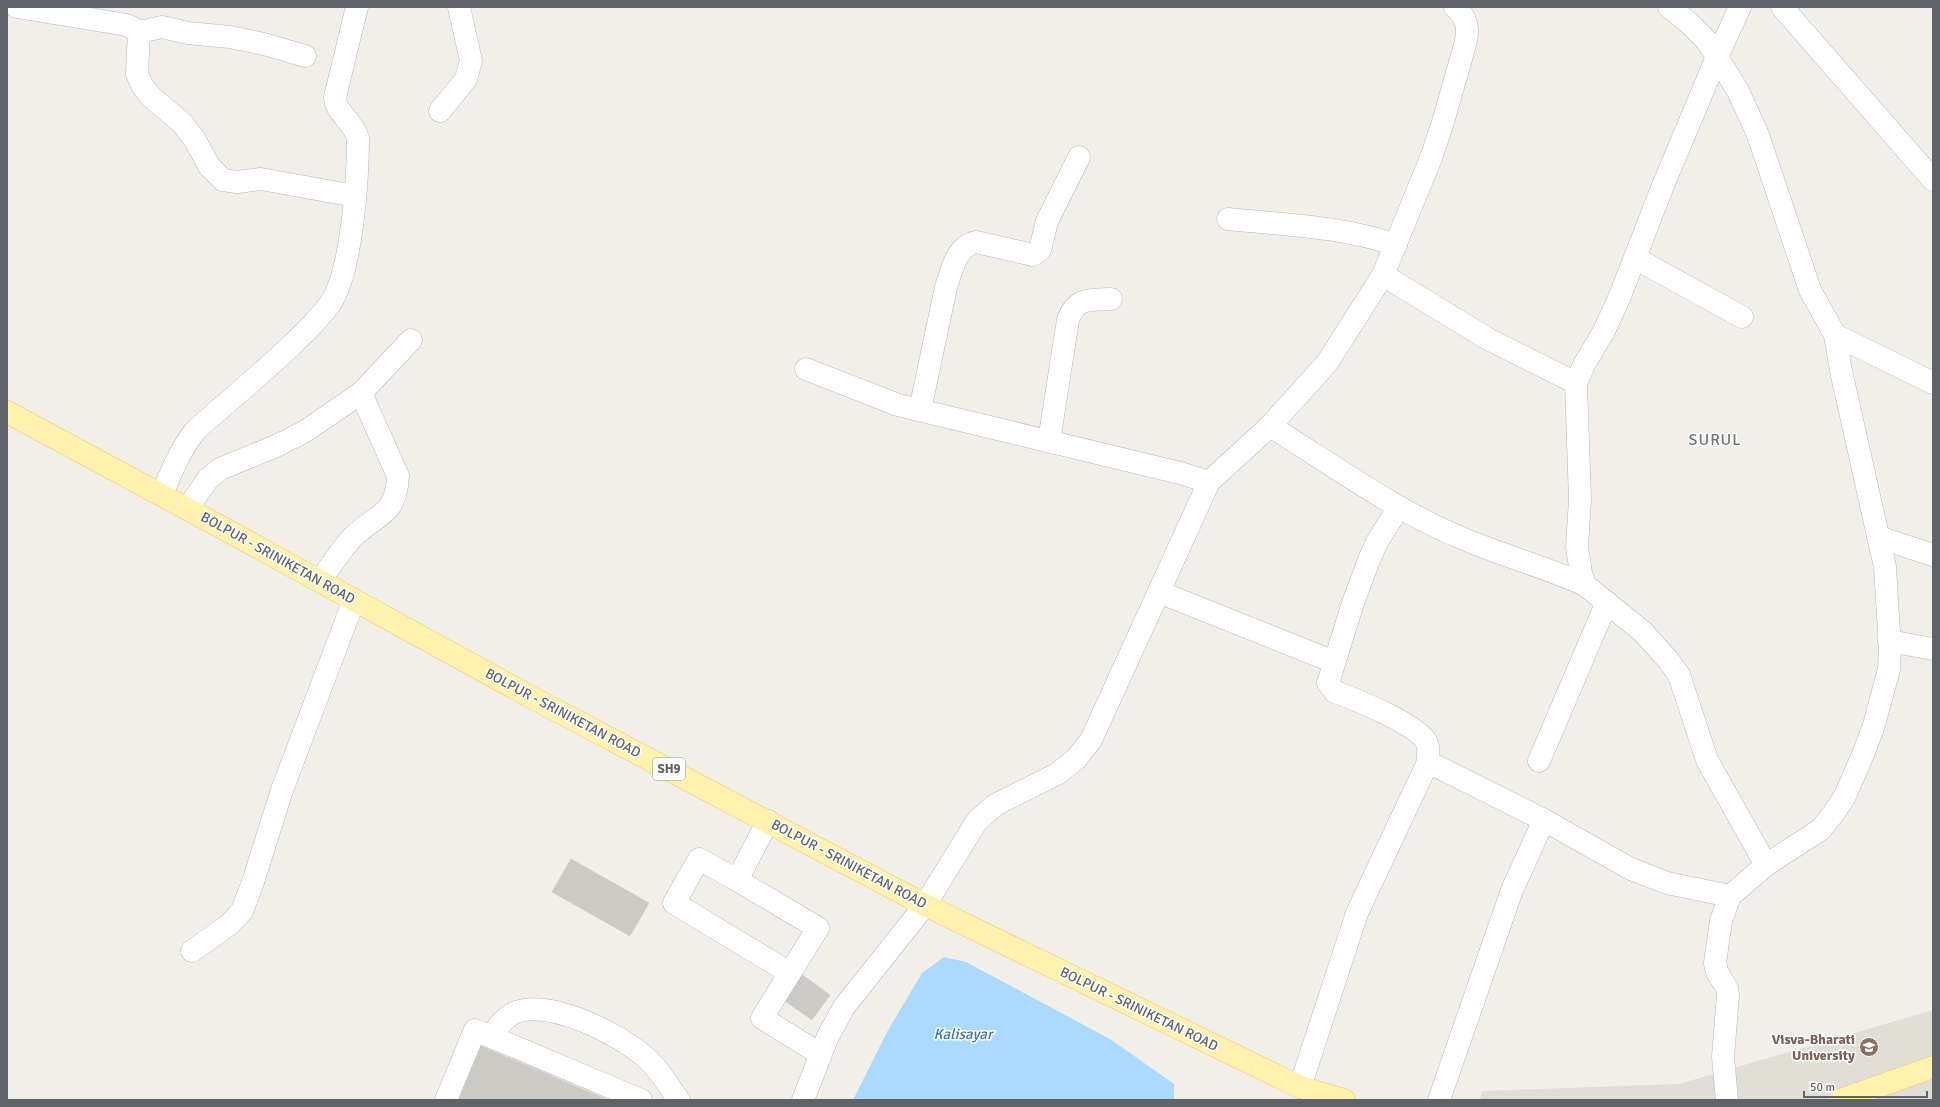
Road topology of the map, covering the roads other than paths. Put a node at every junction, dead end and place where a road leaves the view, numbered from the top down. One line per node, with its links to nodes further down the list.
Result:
1 (17, 7): 8 (street)
2 (357, 7): 14 (street)
3 (459, 7): 11 (street)
4 (1455, 7): 16 (street)
5 (1669, 7): 10 (street)
6 (1740, 7): 10 (street)
7 (1788, 10): 13 (street)
8 (139, 32): 9 (street); 14 (street)
9 (305, 56)
10 (1717, 57): 17 (street); 21 (street)
11 (440, 111)
12 (1079, 157): 27 (street)
13 (1933, 180)
14 (355, 196): 32 (street)
15 (1228, 219): 16 (street)
16 (1396, 245): 18 (street)
17 (1635, 258): 20 (street); 24 (street)
18 (1384, 275): 24 (street); 29 (street)
19 (1111, 299): 30 (street)
20 (1742, 317)
21 (1835, 335): 25 (street); 35 (street)
22 (411, 340): 26 (street)
23 (806, 369): 27 (street)
24 (1576, 383): 38 (street)
25 (1933, 383)
26 (361, 393): 34 (street); 37 (street)
27 (920, 410): 30 (street)
28 (7, 412): 32 (main road, BOLPUR - SRINIKETAN ROAD / SH9)
29 (1270, 426): 31 (street); 33 (street)
30 (1049, 441): 31 (street)
31 (1209, 482): 39 (street)
32 (162, 495): 34 (main road, BOLPUR - SRINIKETAN ROAD / SH9)
33 (1399, 507): 38 (street); 44 (street)
34 (188, 509): 37 (main road, BOLPUR - SRINIKETAN ROAD / SH9)
35 (1878, 537): 36 (street); 42 (street)
36 (1933, 555)
37 (320, 581): 40 (main road, BOLPUR - SRINIKETAN ROAD / SH9)
38 (1585, 585): 41 (street)
39 (1159, 592): 44 (street); 52 (street)
40 (354, 600): 48 (main road, BOLPUR - SRINIKETAN ROAD / SH9); 53 (street)
41 (1607, 602): 45 (street); 49 (street)
42 (1889, 641): 43 (street); 49 (street)
43 (1933, 649)
44 (1334, 662): 46 (street)
45 (1539, 760)
46 (1428, 762): 47 (street); 58 (street)
47 (1544, 820): 51 (street); 64 (street)
48 (768, 821): 50 (street); 52 (main road, BOLPUR - SRINIKETAN ROAD / SH9)
49 (1766, 865): 51 (street)
50 (737, 880): 54 (street); 54 (street)
51 (1730, 896): 65 (street)
52 (925, 905): 56 (street); 58 (main road, BOLPUR - SRINIKETAN ROAD / SH9)
53 (192, 952)
54 (790, 973): 56 (street)
55 (491, 1036): 59 (street); 60 (street); 61 (street)
56 (820, 1054): 62 (street)
57 (1933, 1067): 66 (main road)
58 (1300, 1087): 63 (main road, BOLPUR - SRINIKETAN ROAD / SH9)
59 (446, 1100)
60 (641, 1100)
61 (679, 1100)
62 (803, 1100)
63 (1344, 1100)
64 (1439, 1100)
65 (1727, 1100)
66 (1840, 1100)

